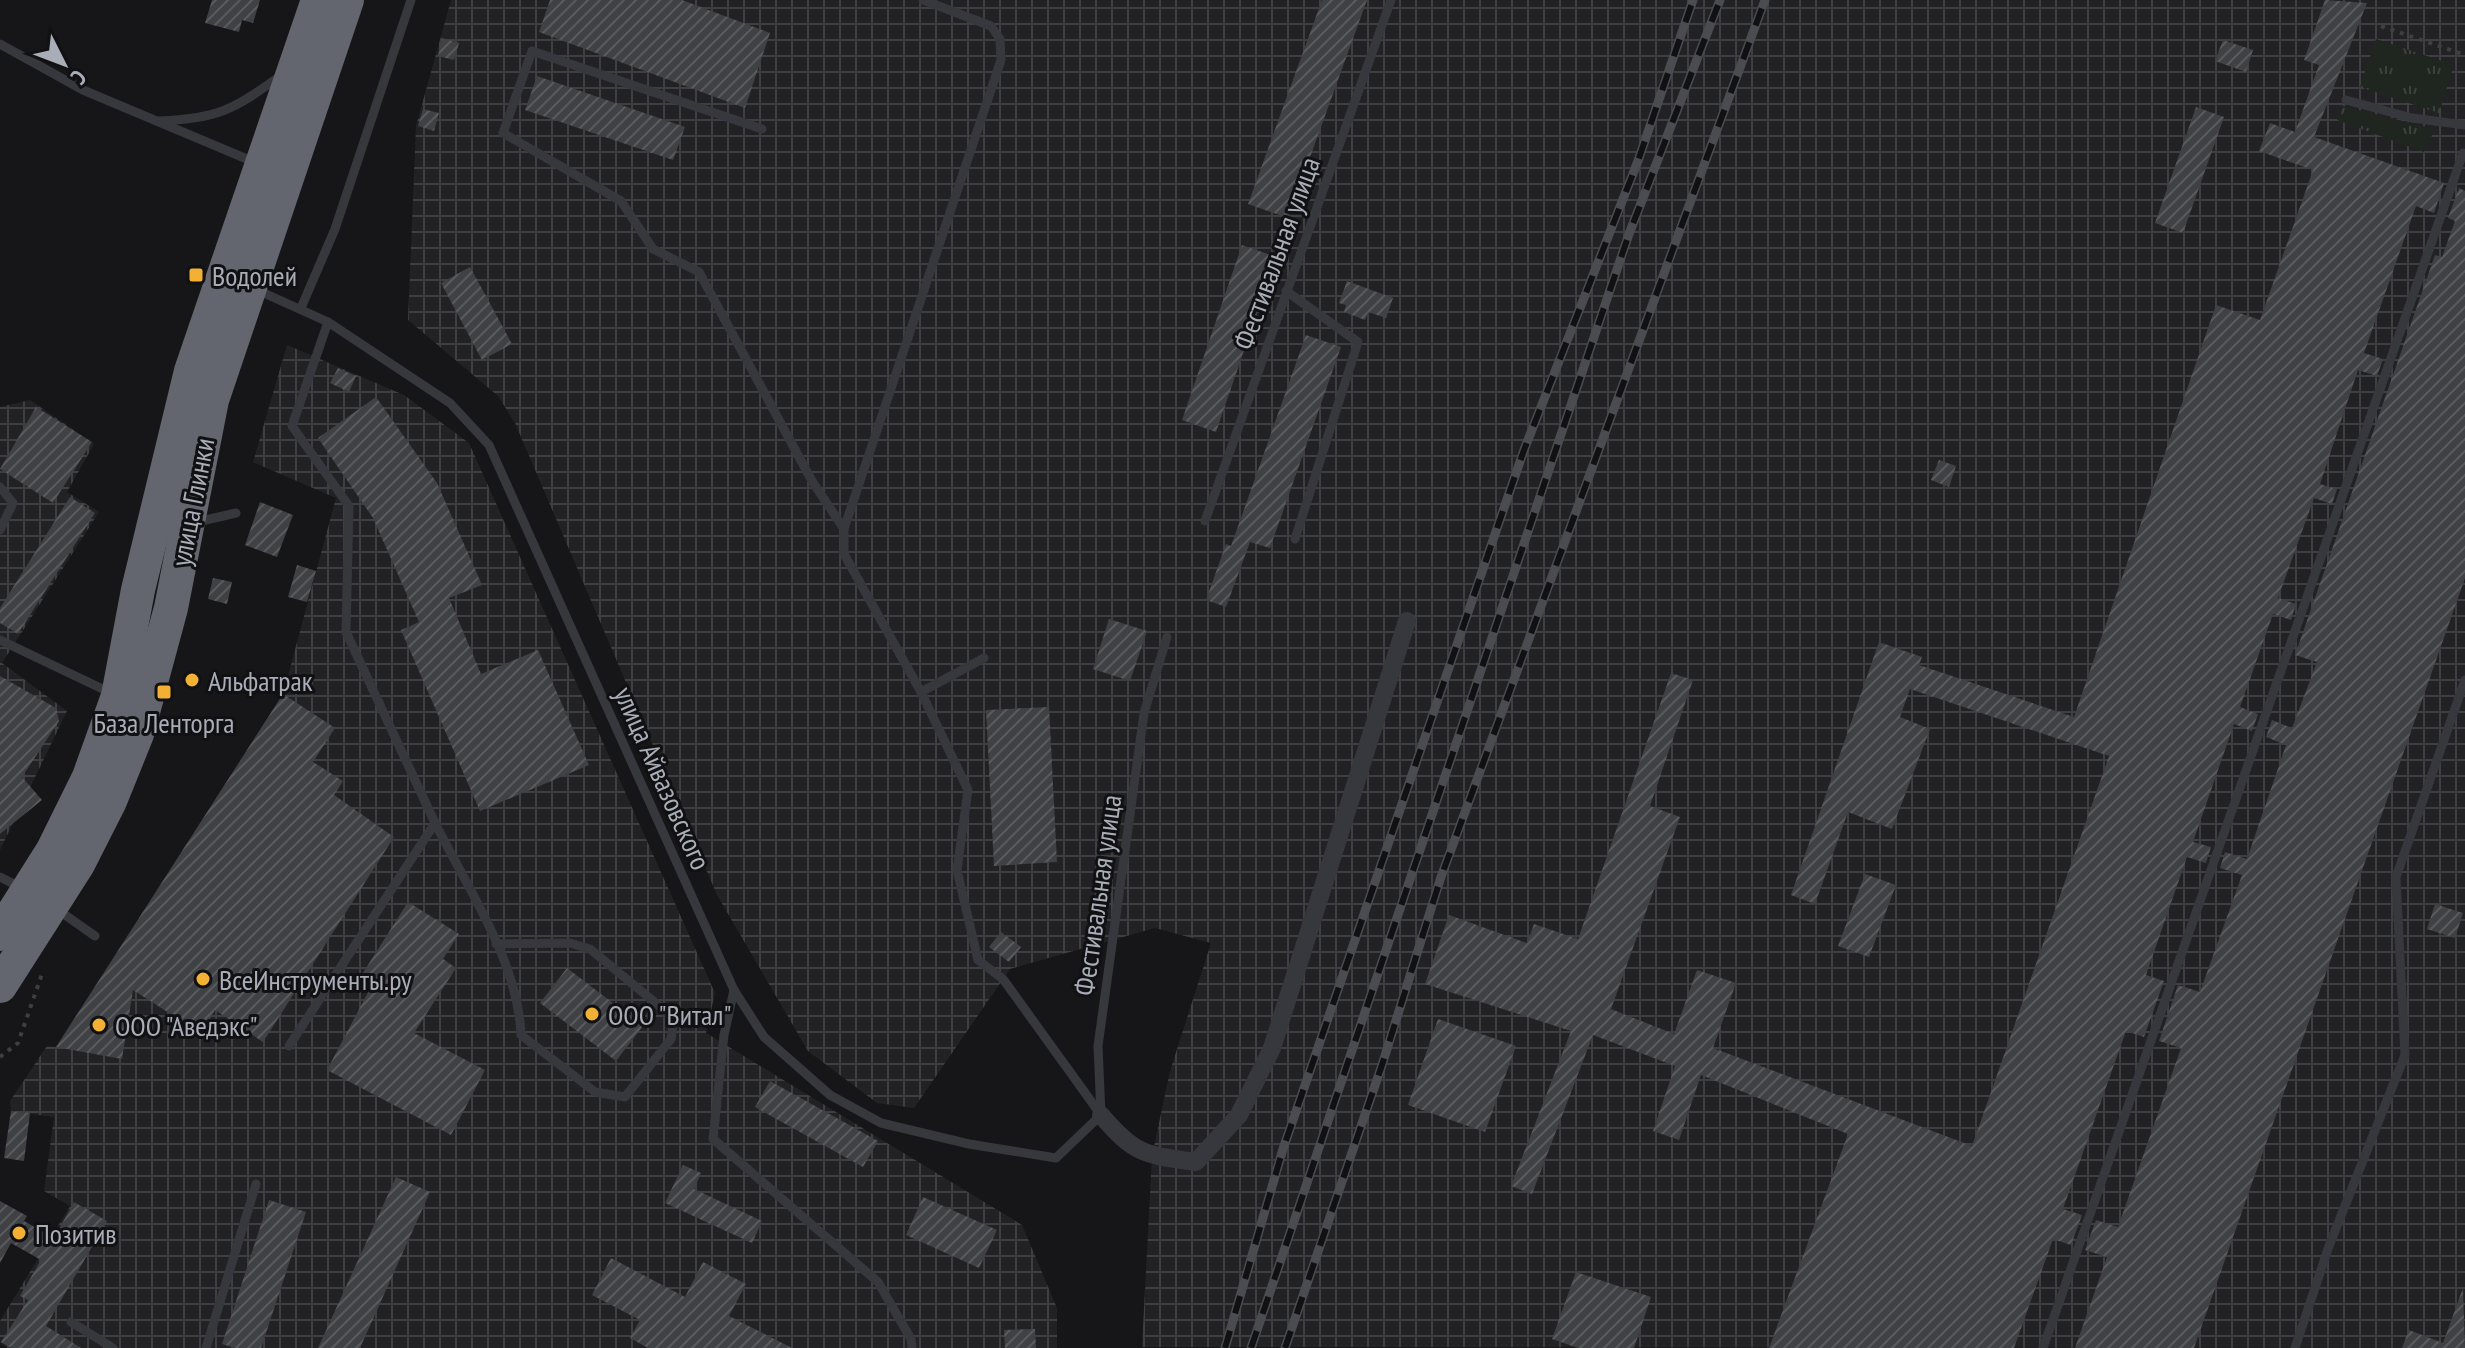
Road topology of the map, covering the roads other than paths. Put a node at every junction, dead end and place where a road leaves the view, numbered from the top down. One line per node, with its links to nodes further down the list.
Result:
1 (318, 0): 7 (highway, улица Глинки)
2 (347, 0): 13 (highway, улица Глинки)
3 (411, 0): 16 (lane)
4 (923, 0): 22 (lane)
5 (1391, 0): 15 (lane, Фестивальная улица)
6 (0, 44): 9 (lane)
7 (295, 64): 9 (lane); 13 (highway, улица Глинки)
8 (2346, 100): 10 (lane)
9 (153, 122): 13 (lane)
10 (2465, 125)
11 (762, 129): 22 (lane)
12 (2463, 153): 46 (lane)
13 (274, 170): 14 (highway, улица Глинки); 31 (highway, улица Глинки)
14 (249, 287): 16 (lane, улица Айвазовского); 21 (highway, улица Глинки)
15 (1286, 291): 20 (lane, Фестивальная улица); 24 (lane)
16 (301, 308): 17 (lane, улица Айвазовского)
17 (328, 322): 32 (lane); 38 (lane, улица Айвазовского)
18 (0, 487): 23 (lane)
19 (236, 513): 21 (lane)
20 (1205, 521)
21 (187, 524): 33 (highway, улица Глинки)
22 (844, 529): 30 (lane)
23 (0, 530)
24 (1295, 539)
25 (1407, 621): 40 (street)
26 (1167, 637): 40 (lane, Фестивальная улица)
27 (0, 640): 31 (lane)
28 (984, 658): 30 (lane)
29 (2465, 680): 47 (lane)
30 (921, 692): 40 (lane)
31 (118, 696): 33 (highway, улица Глинки)
32 (435, 823): 36 (lane); 39 (lane)
33 (27, 891): 34 (highway, улица Глинки); 35 (lane); 37 (highway, улица Глинки)
34 (0, 934)
35 (95, 936)
36 (496, 944): 36 (lane)
37 (0, 986)
38 (734, 990): 40 (lane, улица Айвазовского); 45 (lane)
39 (289, 1046)
40 (1101, 1115)
41 (256, 1184): 44 (lane)
42 (71, 1322): 43 (lane)
43 (113, 1348)
44 (206, 1348)
45 (912, 1348)
46 (2043, 1348)
47 (2295, 1348)

